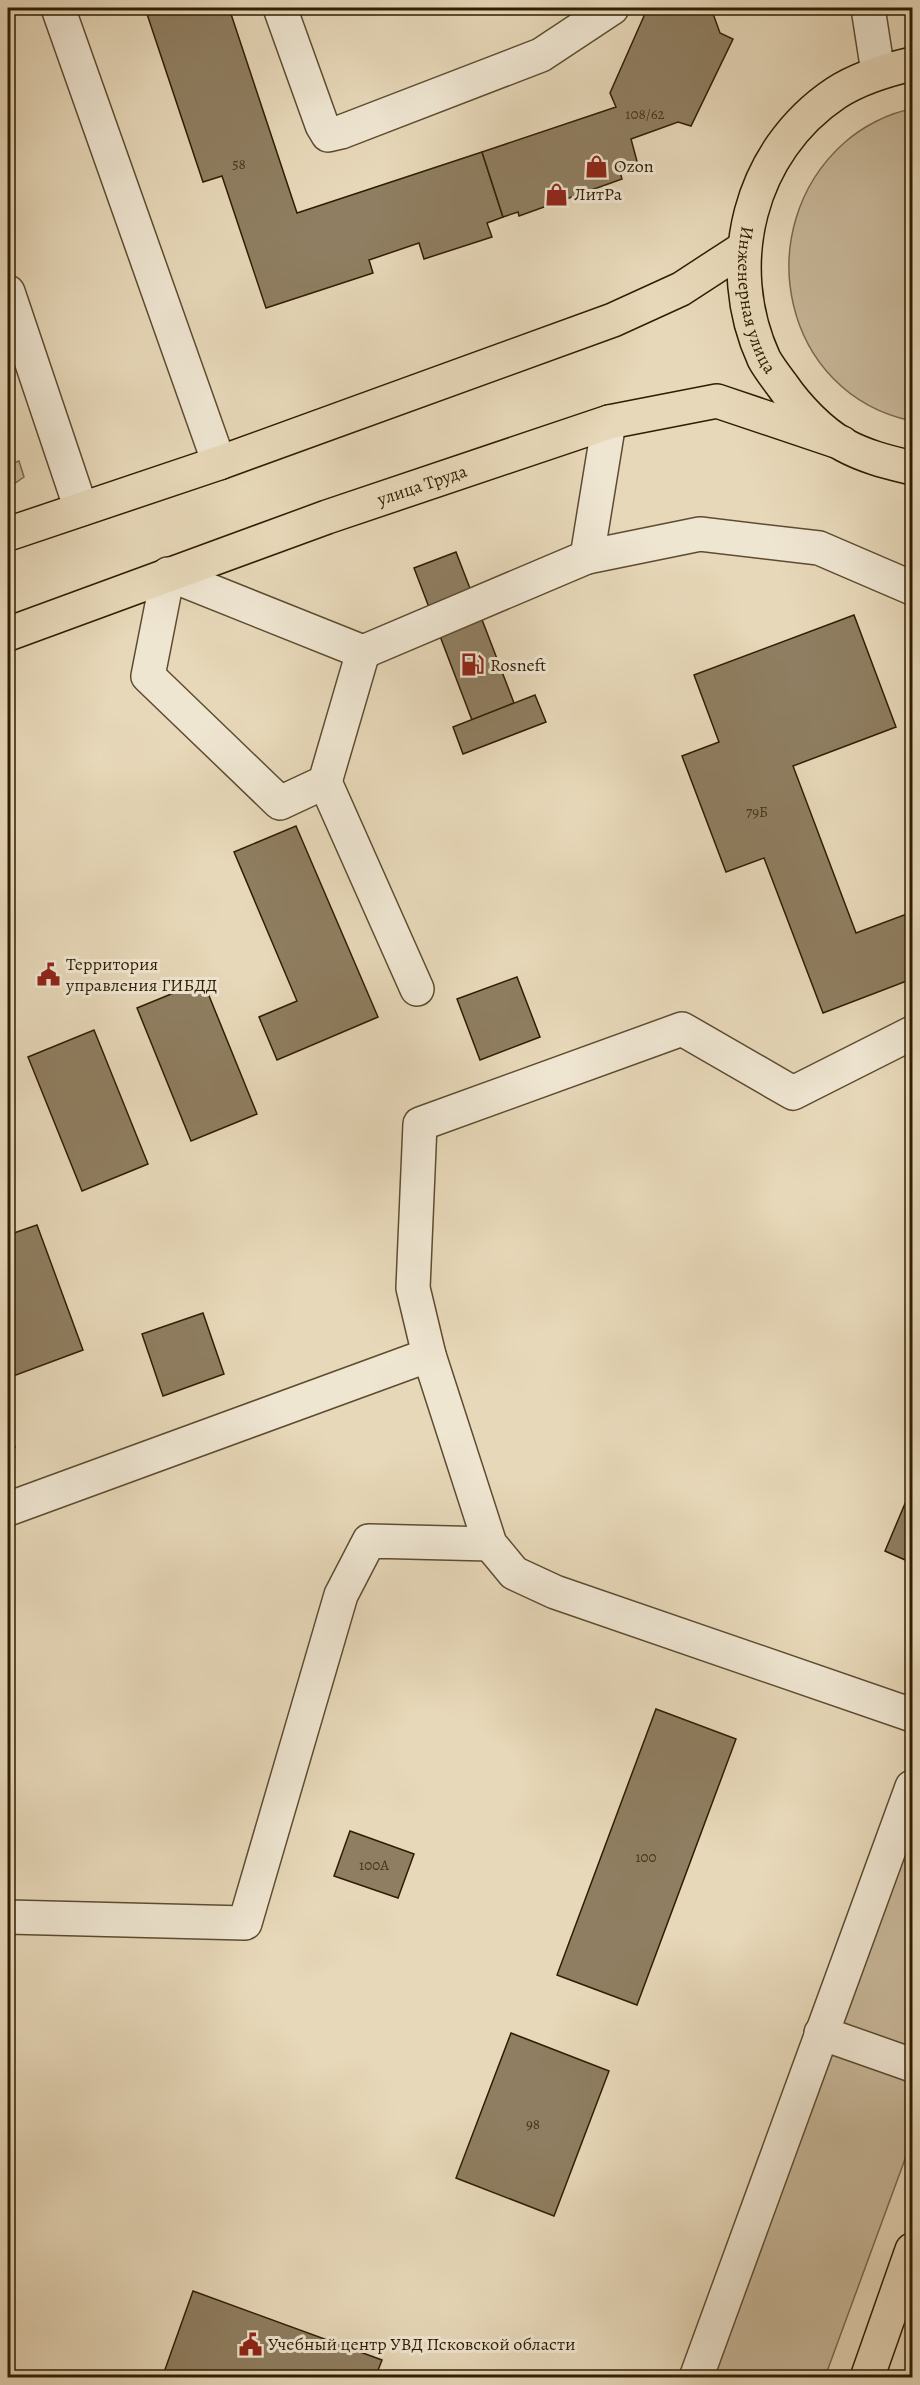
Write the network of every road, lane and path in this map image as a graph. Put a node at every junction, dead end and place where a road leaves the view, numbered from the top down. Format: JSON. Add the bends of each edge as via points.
{"nodes":[{"id":1,"x":58,"y":8,"type":"edge"},
{"id":2,"x":280,"y":8,"type":"edge"},
{"id":3,"x":612,"y":8,"type":"edge"},
{"id":4,"x":868,"y":8,"type":"edge"},
{"id":5,"x":912,"y":64,"type":"edge"},
{"id":6,"x":878,"y":72,"type":"junction"},
{"id":7,"x":744,"y":248,"type":"junction"},
{"id":8,"x":8,"y":292,"type":"edge"},
{"id":9,"x":609,"y":423,"type":"junction"},
{"id":10,"x":842,"y":443,"type":"junction"},
{"id":11,"x":877,"y":460,"type":"junction"},
{"id":12,"x":219,"y":463,"type":"junction"},
{"id":13,"x":912,"y":468,"type":"edge"},
{"id":14,"x":912,"y":481,"type":"edge"},
{"id":15,"x":81,"y":509,"type":"junction"},
{"id":16,"x":8,"y":534,"type":"edge"},
{"id":17,"x":587,"y":557,"type":"junction"},
{"id":18,"x":168,"y":574,"type":"junction"},
{"id":19,"x":912,"y":588,"type":"edge"},
{"id":20,"x":8,"y":634,"type":"edge"},
{"id":21,"x":363,"y":652,"type":"junction"},
{"id":22,"x":325,"y":782,"type":"junction"},
{"id":23,"x":417,"y":989,"type":"dead end"},
{"id":24,"x":912,"y":1034,"type":"edge"},
{"id":25,"x":429,"y":1355,"type":"junction"},
{"id":26,"x":8,"y":1509,"type":"edge"},
{"id":27,"x":490,"y":1544,"type":"junction"},
{"id":28,"x":912,"y":1715,"type":"edge"},
{"id":29,"x":912,"y":1787,"type":"edge"},
{"id":30,"x":8,"y":1917,"type":"edge"},
{"id":31,"x":821,"y":2033,"type":"junction"},
{"id":32,"x":912,"y":2065,"type":"edge"},
{"id":33,"x":912,"y":2250,"type":"edge"},
{"id":34,"x":696,"y":2378,"type":"edge"},
{"id":35,"x":867,"y":2378,"type":"edge"}],
"edges":[{"from":1,"to":12,"type":"street"},
{"from":2,"to":3,"type":"street","via":[[328,135],[541,54]]},
{"from":4,"to":6,"type":"street"},
{"from":5,"to":6,"type":"main road","name":"Инженерная улица"},
{"from":6,"to":7,"type":"main road","name":"Инженерная улица","via":[[837,93],[801,123],[772,160],[753,202]]},
{"from":7,"to":10,"type":"main road","name":"Инженерная улица","via":[[746,306],[765,360],[797,407]]},
{"from":7,"to":12,"type":"main road","via":[[681,289],[613,320]]},
{"from":8,"to":15,"type":"street"},
{"from":9,"to":10,"type":"main road","name":"улица Труда","via":[[717,401]]},
{"from":9,"to":17,"type":"street"},
{"from":9,"to":18,"type":"main road","name":"улица Труда"},
{"from":10,"to":11,"type":"main road","name":"Инженерная улица"},
{"from":11,"to":13,"type":"main road","name":"Инженерная улица"},
{"from":11,"to":14,"type":"main road","name":"Инженерная улица"},
{"from":12,"to":15,"type":"main road"},
{"from":15,"to":16,"type":"main road"},
{"from":17,"to":19,"type":"street","via":[[700,534],[819,548]]},
{"from":17,"to":21,"type":"street"},
{"from":18,"to":20,"type":"main road","name":"улица Труда"},
{"from":18,"to":21,"type":"street"},
{"from":18,"to":22,"type":"street","via":[[148,676],[280,802]]},
{"from":21,"to":22,"type":"street"},
{"from":22,"to":23,"type":"street"},
{"from":24,"to":25,"type":"street","via":[[793,1094],[682,1029],[420,1124],[413,1288]]},
{"from":25,"to":26,"type":"street"},
{"from":25,"to":27,"type":"street"},
{"from":27,"to":28,"type":"street","via":[[514,1573],[555,1592]]},
{"from":27,"to":30,"type":"street","via":[[369,1542],[341,1595],[245,1923]]},
{"from":29,"to":31,"type":"street"},
{"from":31,"to":32,"type":"street"},
{"from":31,"to":34,"type":"street"},
{"from":33,"to":35,"type":"main road"}]}
